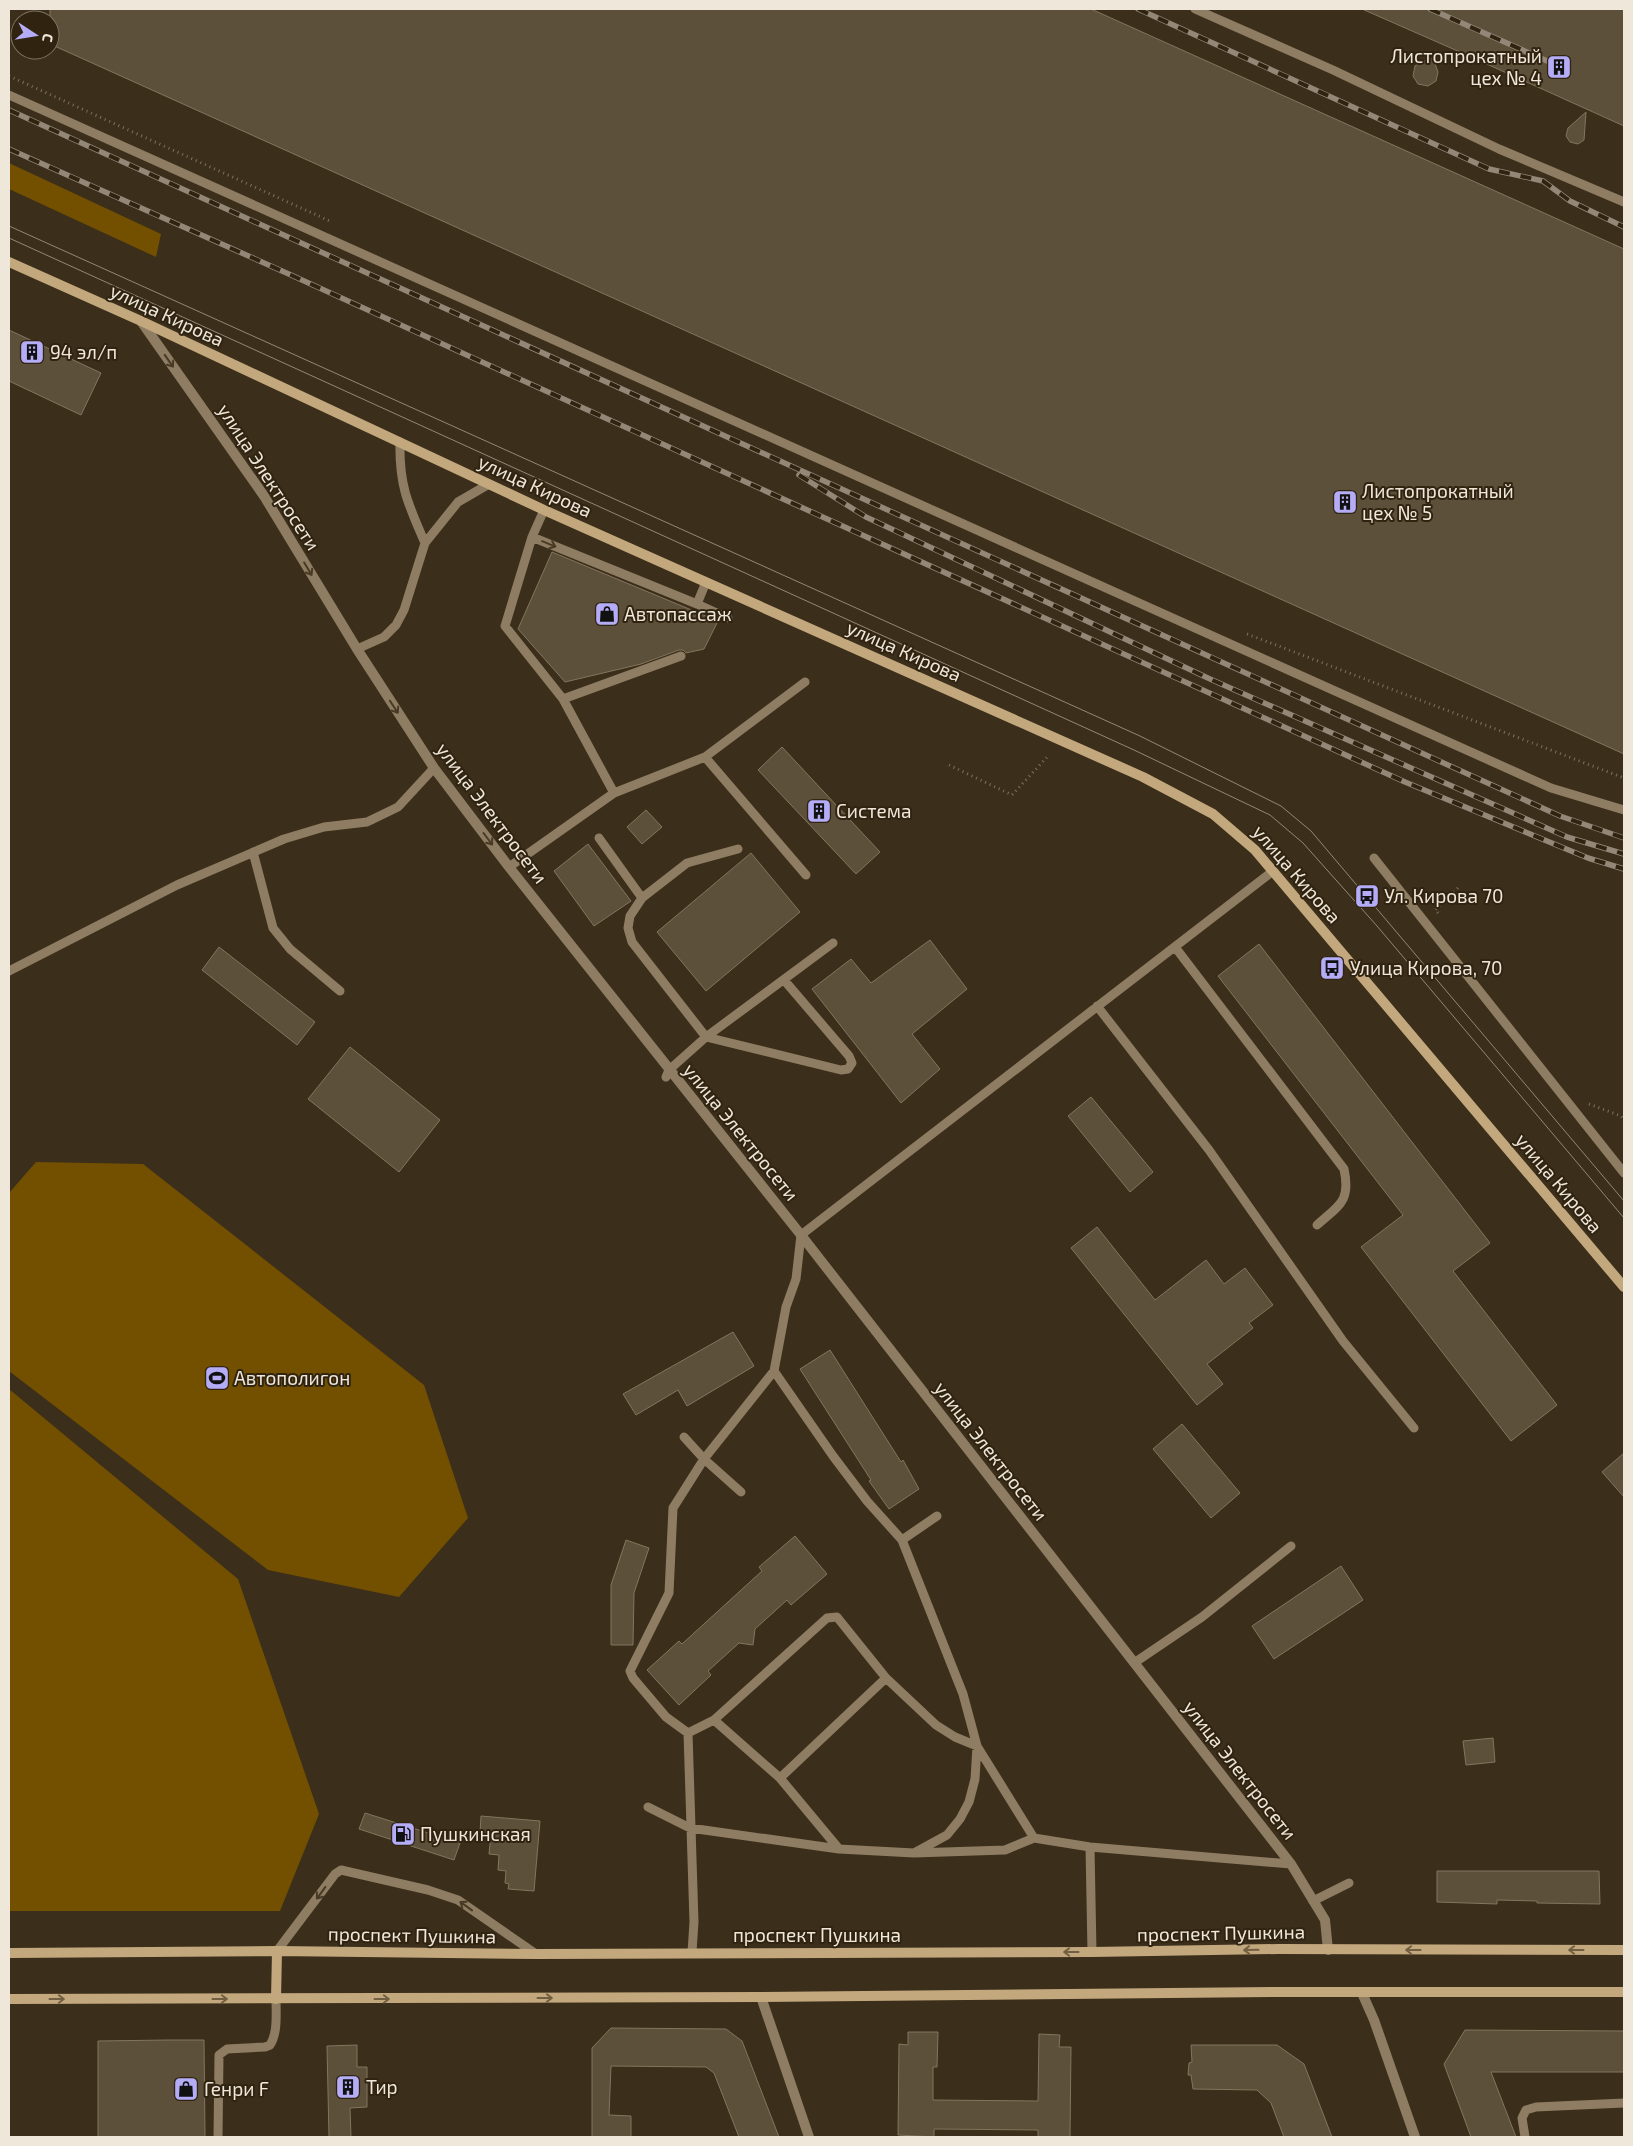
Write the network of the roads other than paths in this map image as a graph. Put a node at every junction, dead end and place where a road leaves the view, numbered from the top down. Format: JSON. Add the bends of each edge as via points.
{"nodes":[{"id":1,"x":1195,"y":9,"type":"edge"},
{"id":2,"x":9,"y":95,"type":"edge"},
{"id":3,"x":1624,"y":202,"type":"edge"},
{"id":4,"x":9,"y":262,"type":"edge"},
{"id":5,"x":141,"y":321,"type":"junction"},
{"id":6,"x":400,"y":442,"type":"junction"},
{"id":7,"x":489,"y":484,"type":"junction"},
{"id":8,"x":544,"y":510,"type":"junction"},
{"id":9,"x":532,"y":538,"type":"junction"},
{"id":10,"x":425,"y":542,"type":"junction"},
{"id":11,"x":706,"y":582,"type":"junction"},
{"id":12,"x":697,"y":604,"type":"junction"},
{"id":13,"x":728,"y":618,"type":"dead end"},
{"id":14,"x":357,"y":649,"type":"junction"},
{"id":15,"x":681,"y":656,"type":"dead end"},
{"id":16,"x":804,"y":682,"type":"dead end"},
{"id":17,"x":563,"y":699,"type":"junction"},
{"id":18,"x":705,"y":756,"type":"junction"},
{"id":19,"x":434,"y":768,"type":"junction"},
{"id":20,"x":614,"y":793,"type":"junction"},
{"id":21,"x":1624,"y":810,"type":"edge"},
{"id":22,"x":599,"y":838,"type":"dead end"},
{"id":23,"x":738,"y":849,"type":"dead end"},
{"id":24,"x":253,"y":852,"type":"junction"},
{"id":25,"x":1374,"y":858,"type":"dead end"},
{"id":26,"x":509,"y":867,"type":"junction"},
{"id":27,"x":1273,"y":871,"type":"junction"},
{"id":28,"x":806,"y":875,"type":"dead end"},
{"id":29,"x":642,"y":898,"type":"junction"},
{"id":30,"x":833,"y":943,"type":"dead end"},
{"id":31,"x":1174,"y":947,"type":"junction"},
{"id":32,"x":9,"y":970,"type":"edge"},
{"id":33,"x":784,"y":980,"type":"junction"},
{"id":34,"x":340,"y":991,"type":"dead end"},
{"id":35,"x":1097,"y":1006,"type":"junction"},
{"id":36,"x":706,"y":1037,"type":"junction"},
{"id":37,"x":667,"y":1074,"type":"junction"},
{"id":38,"x":1624,"y":1173,"type":"edge"},
{"id":39,"x":1317,"y":1225,"type":"dead end"},
{"id":40,"x":801,"y":1235,"type":"junction"},
{"id":41,"x":1624,"y":1287,"type":"edge"},
{"id":42,"x":774,"y":1370,"type":"junction"},
{"id":43,"x":1414,"y":1428,"type":"dead end"},
{"id":44,"x":684,"y":1437,"type":"dead end"},
{"id":45,"x":704,"y":1459,"type":"junction"},
{"id":46,"x":741,"y":1492,"type":"dead end"},
{"id":47,"x":937,"y":1516,"type":"dead end"},
{"id":48,"x":902,"y":1540,"type":"junction"},
{"id":49,"x":1291,"y":1546,"type":"dead end"},
{"id":50,"x":1134,"y":1663,"type":"junction"},
{"id":51,"x":886,"y":1678,"type":"junction"},
{"id":52,"x":714,"y":1720,"type":"junction"},
{"id":53,"x":688,"y":1732,"type":"junction"},
{"id":54,"x":977,"y":1746,"type":"junction"},
{"id":55,"x":780,"y":1778,"type":"junction"},
{"id":56,"x":648,"y":1807,"type":"dead end"},
{"id":57,"x":690,"y":1828,"type":"junction"},
{"id":58,"x":1034,"y":1838,"type":"junction"},
{"id":59,"x":1090,"y":1847,"type":"junction"},
{"id":60,"x":838,"y":1849,"type":"junction"},
{"id":61,"x":914,"y":1853,"type":"junction"},
{"id":62,"x":1291,"y":1864,"type":"junction"},
{"id":63,"x":1349,"y":1883,"type":"dead end"},
{"id":64,"x":1313,"y":1901,"type":"junction"},
{"id":65,"x":1328,"y":1950,"type":"junction"},
{"id":66,"x":1624,"y":1950,"type":"edge"},
{"id":67,"x":277,"y":1951,"type":"junction"},
{"id":68,"x":692,"y":1952,"type":"junction"},
{"id":69,"x":1092,"y":1952,"type":"junction"},
{"id":70,"x":9,"y":1953,"type":"edge"},
{"id":71,"x":536,"y":1954,"type":"junction"},
{"id":72,"x":1624,"y":1992,"type":"edge"},
{"id":73,"x":1362,"y":1993,"type":"junction"},
{"id":74,"x":762,"y":1997,"type":"junction"},
{"id":75,"x":9,"y":1999,"type":"edge"},
{"id":76,"x":276,"y":1999,"type":"junction"},
{"id":77,"x":1624,"y":2103,"type":"edge"},
{"id":78,"x":218,"y":2137,"type":"edge"},
{"id":79,"x":809,"y":2137,"type":"edge"},
{"id":80,"x":1415,"y":2137,"type":"edge"},
{"id":81,"x":1524,"y":2137,"type":"edge"}],
"edges":[{"from":1,"to":3,"type":"lane","via":[[1499,149]]},
{"from":2,"to":21,"type":"lane","via":[[1551,788]]},
{"from":4,"to":5,"type":"main road","name":"улица Кирова"},
{"from":5,"to":6,"type":"main road","name":"улица Кирова"},
{"from":5,"to":14,"type":"street","name":"улица Электросети","one_way":true,"via":[[264,496]]},
{"from":6,"to":7,"type":"main road","name":"улица Кирова"},
{"from":6,"to":10,"type":"lane","via":[[405,498]]},
{"from":7,"to":8,"type":"main road","name":"улица Кирова"},
{"from":7,"to":10,"type":"lane","via":[[458,502]]},
{"from":8,"to":9,"type":"lane"},
{"from":8,"to":11,"type":"main road","name":"улица Кирова"},
{"from":9,"to":12,"type":"lane","one_way":true},
{"from":9,"to":17,"type":"lane","via":[[505,626]]},
{"from":10,"to":14,"type":"lane","via":[[404,610],[396,625],[384,637]]},
{"from":11,"to":12,"type":"lane"},
{"from":11,"to":27,"type":"main road","name":"улица Кирова","via":[[1176,793],[1238,833]]},
{"from":12,"to":13,"type":"lane"},
{"from":14,"to":19,"type":"street","name":"улица Электросети","one_way":true},
{"from":15,"to":17,"type":"lane"},
{"from":16,"to":18,"type":"lane"},
{"from":17,"to":20,"type":"lane"},
{"from":18,"to":20,"type":"lane"},
{"from":18,"to":28,"type":"lane"},
{"from":19,"to":24,"type":"lane","via":[[398,807],[367,822],[324,827]]},
{"from":19,"to":26,"type":"street","name":"улица Электросети","one_way":true},
{"from":20,"to":26,"type":"lane"},
{"from":22,"to":29,"type":"lane"},
{"from":23,"to":29,"type":"lane","via":[[687,863]]},
{"from":24,"to":32,"type":"lane","via":[[177,885]]},
{"from":24,"to":34,"type":"lane","via":[[273,928],[290,949]]},
{"from":25,"to":38,"type":"lane"},
{"from":26,"to":37,"type":"street","name":"улица Электросети"},
{"from":27,"to":31,"type":"lane"},
{"from":27,"to":41,"type":"main road","name":"улица Кирова"},
{"from":29,"to":36,"type":"lane","via":[[630,916],[628,928],[632,942]]},
{"from":30,"to":33,"type":"lane"},
{"from":31,"to":35,"type":"lane"},
{"from":31,"to":39,"type":"lane","via":[[1344,1169],[1347,1185],[1343,1202]]},
{"from":33,"to":36,"type":"lane"},
{"from":33,"to":36,"type":"lane","via":[[849,1056],[852,1063],[848,1069],[841,1070]]},
{"from":35,"to":40,"type":"lane"},
{"from":35,"to":43,"type":"lane","via":[[1210,1150],[1343,1341]]},
{"from":36,"to":37,"type":"lane"},
{"from":37,"to":40,"type":"street","name":"улица Электросети"},
{"from":40,"to":42,"type":"lane","via":[[796,1279],[786,1307]]},
{"from":40,"to":50,"type":"street","name":"улица Электросети"},
{"from":42,"to":45,"type":"lane"},
{"from":42,"to":48,"type":"lane","via":[[833,1456]]},
{"from":44,"to":45,"type":"lane"},
{"from":45,"to":46,"type":"lane"},
{"from":45,"to":53,"type":"lane","via":[[673,1508],[669,1593],[630,1671],[666,1717]]},
{"from":47,"to":48,"type":"lane"},
{"from":48,"to":54,"type":"lane","via":[[963,1694]]},
{"from":49,"to":50,"type":"lane","via":[[1202,1617]]},
{"from":50,"to":62,"type":"street","name":"улица Электросети"},
{"from":51,"to":52,"type":"lane","via":[[840,1620],[830,1617]]},
{"from":51,"to":54,"type":"lane","via":[[936,1725]]},
{"from":51,"to":55,"type":"lane"},
{"from":52,"to":53,"type":"lane"},
{"from":52,"to":55,"type":"lane"},
{"from":53,"to":57,"type":"lane"},
{"from":54,"to":58,"type":"lane"},
{"from":54,"to":61,"type":"lane","via":[[973,1786],[960,1819],[947,1835]]},
{"from":55,"to":60,"type":"lane"},
{"from":56,"to":57,"type":"lane"},
{"from":57,"to":60,"type":"lane"},
{"from":57,"to":68,"type":"lane"},
{"from":58,"to":59,"type":"lane"},
{"from":58,"to":61,"type":"lane","via":[[1005,1850]]},
{"from":59,"to":62,"type":"lane"},
{"from":59,"to":69,"type":"lane"},
{"from":60,"to":61,"type":"lane"},
{"from":62,"to":64,"type":"street","name":"улица Электросети"},
{"from":63,"to":64,"type":"lane"},
{"from":64,"to":65,"type":"street","name":"улица Электросети","via":[[1325,1920]]},
{"from":66,"to":65,"type":"main road","name":"проспект Пушкина","one_way":true},
{"from":65,"to":69,"type":"main road","name":"проспект Пушкина","one_way":true},
{"from":67,"to":70,"type":"main road","name":"проспект Пушкина"},
{"from":67,"to":71,"type":"main road","name":"проспект Пушкина"},
{"from":71,"to":67,"type":"lane","one_way":true,"via":[[458,1900],[341,1870]]},
{"from":67,"to":76,"type":"main road"},
{"from":69,"to":68,"type":"main road","name":"проспект Пушкина","one_way":true},
{"from":68,"to":71,"type":"main road","name":"проспект Пушкина"},
{"from":72,"to":73,"type":"main road"},
{"from":73,"to":74,"type":"main road"},
{"from":73,"to":80,"type":"street"},
{"from":76,"to":74,"type":"main road","one_way":true},
{"from":74,"to":79,"type":"street"},
{"from":75,"to":76,"type":"main road","one_way":true},
{"from":76,"to":78,"type":"lane","via":[[270,2045],[227,2049],[219,2054]]},
{"from":77,"to":81,"type":"lane","via":[[1526,2110],[1522,2118]]}]}
